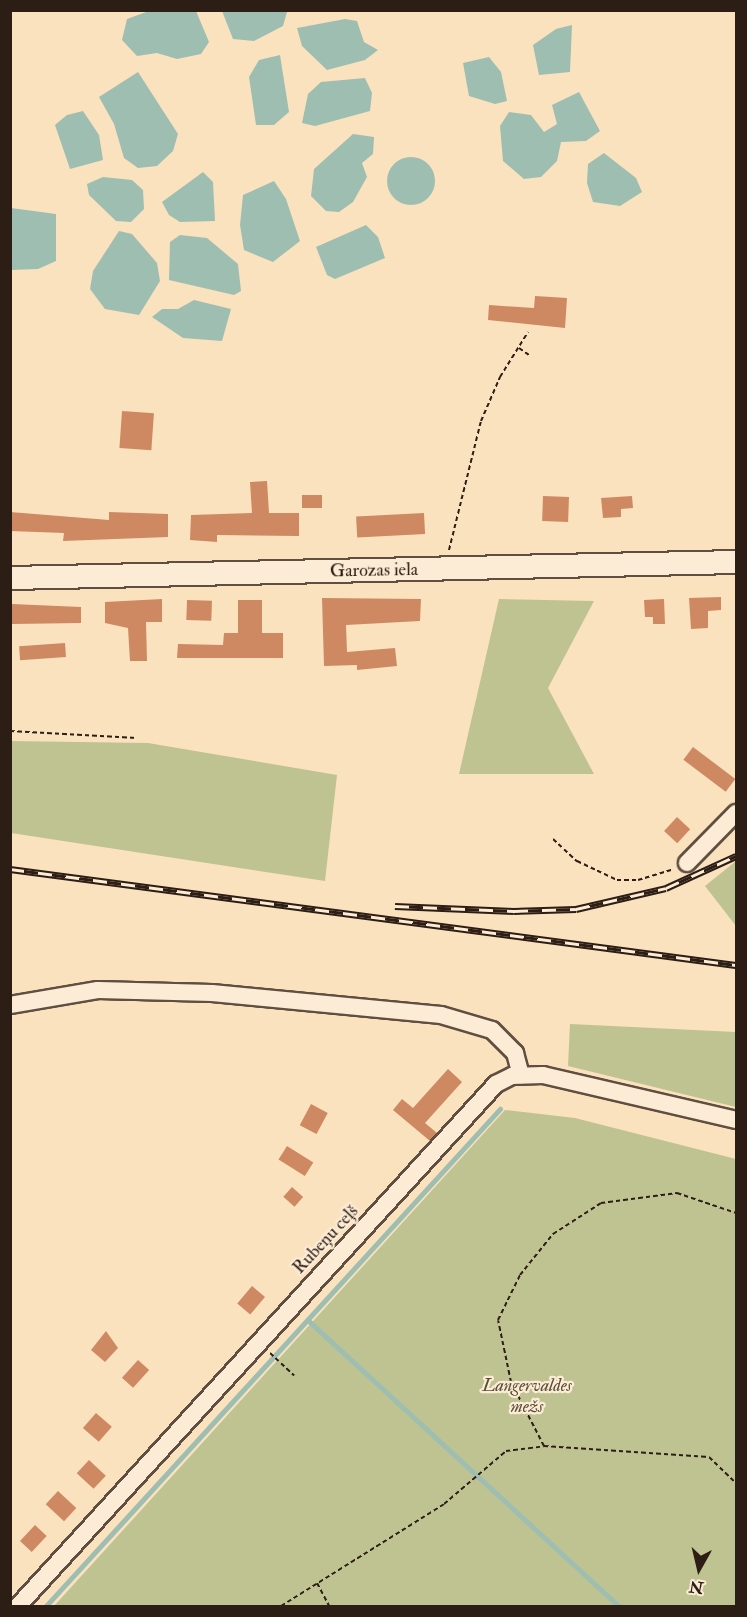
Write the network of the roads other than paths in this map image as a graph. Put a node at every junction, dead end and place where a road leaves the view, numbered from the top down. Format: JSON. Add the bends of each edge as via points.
{"nodes":[{"id":1,"x":736,"y":562,"type":"edge"},
{"id":2,"x":10,"y":578,"type":"edge"},
{"id":3,"x":736,"y":813,"type":"edge"},
{"id":4,"x":687,"y":863,"type":"road end"},
{"id":5,"x":10,"y":1005,"type":"edge"},
{"id":6,"x":521,"y":1075,"type":"junction"},
{"id":7,"x":736,"y":1120,"type":"edge"},
{"id":8,"x":18,"y":1606,"type":"edge"}],
"edges":[{"from":1,"to":2,"type":"main road","name":"Garozas iela"},
{"from":3,"to":4,"type":"street"},
{"from":5,"to":6,"type":"street","via":[[98,990],[212,993],[441,1015],[492,1030],[515,1053]]},
{"from":6,"to":7,"type":"street","name":"Rubeņu ceļš","via":[[587,1083]]},
{"from":6,"to":8,"type":"street","name":"Rubeņu ceļš","via":[[496,1084],[477,1102]]}]}
